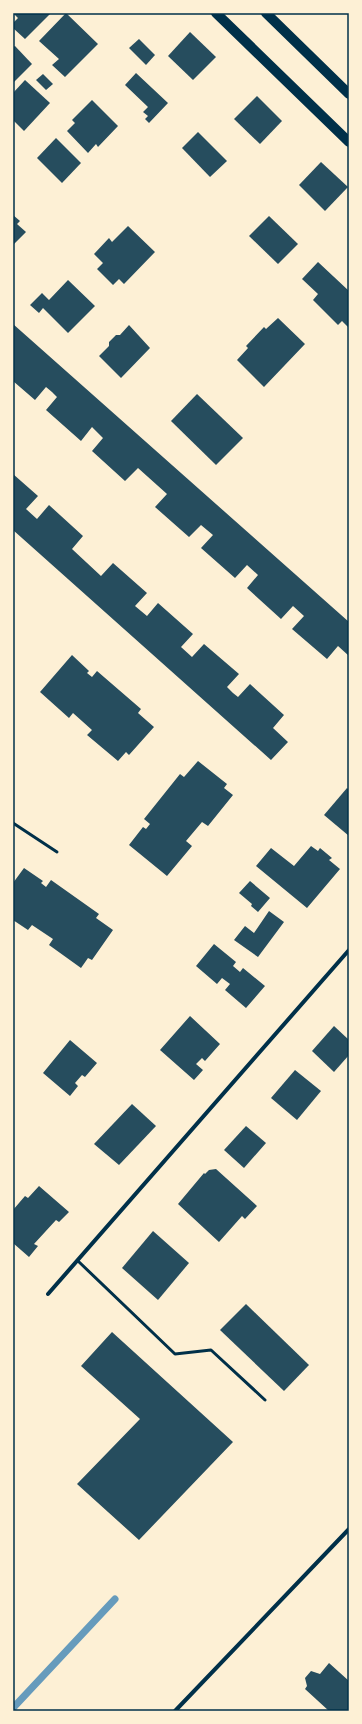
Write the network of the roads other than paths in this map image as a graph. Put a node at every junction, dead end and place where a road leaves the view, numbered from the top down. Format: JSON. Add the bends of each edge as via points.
{"nodes":[{"id":1,"x":216,"y":13,"type":"edge"},
{"id":2,"x":266,"y":13,"type":"edge"},
{"id":3,"x":349,"y":94,"type":"edge"},
{"id":4,"x":349,"y":142,"type":"edge"},
{"id":5,"x":13,"y":823,"type":"edge"},
{"id":6,"x":57,"y":852,"type":"dead end"},
{"id":7,"x":349,"y":950,"type":"edge"},
{"id":8,"x":78,"y":1261,"type":"junction"},
{"id":9,"x":48,"y":1294,"type":"dead end"},
{"id":10,"x":265,"y":1400,"type":"dead end"},
{"id":11,"x":349,"y":1529,"type":"edge"},
{"id":12,"x":175,"y":1711,"type":"edge"}],
"edges":[{"from":1,"to":4,"type":"main road"},
{"from":2,"to":3,"type":"main road"},
{"from":5,"to":6,"type":"lane"},
{"from":7,"to":8,"type":"street"},
{"from":8,"to":9,"type":"street"},
{"from":8,"to":10,"type":"lane","via":[[175,1354],[211,1350]]},
{"from":11,"to":12,"type":"street"}]}
